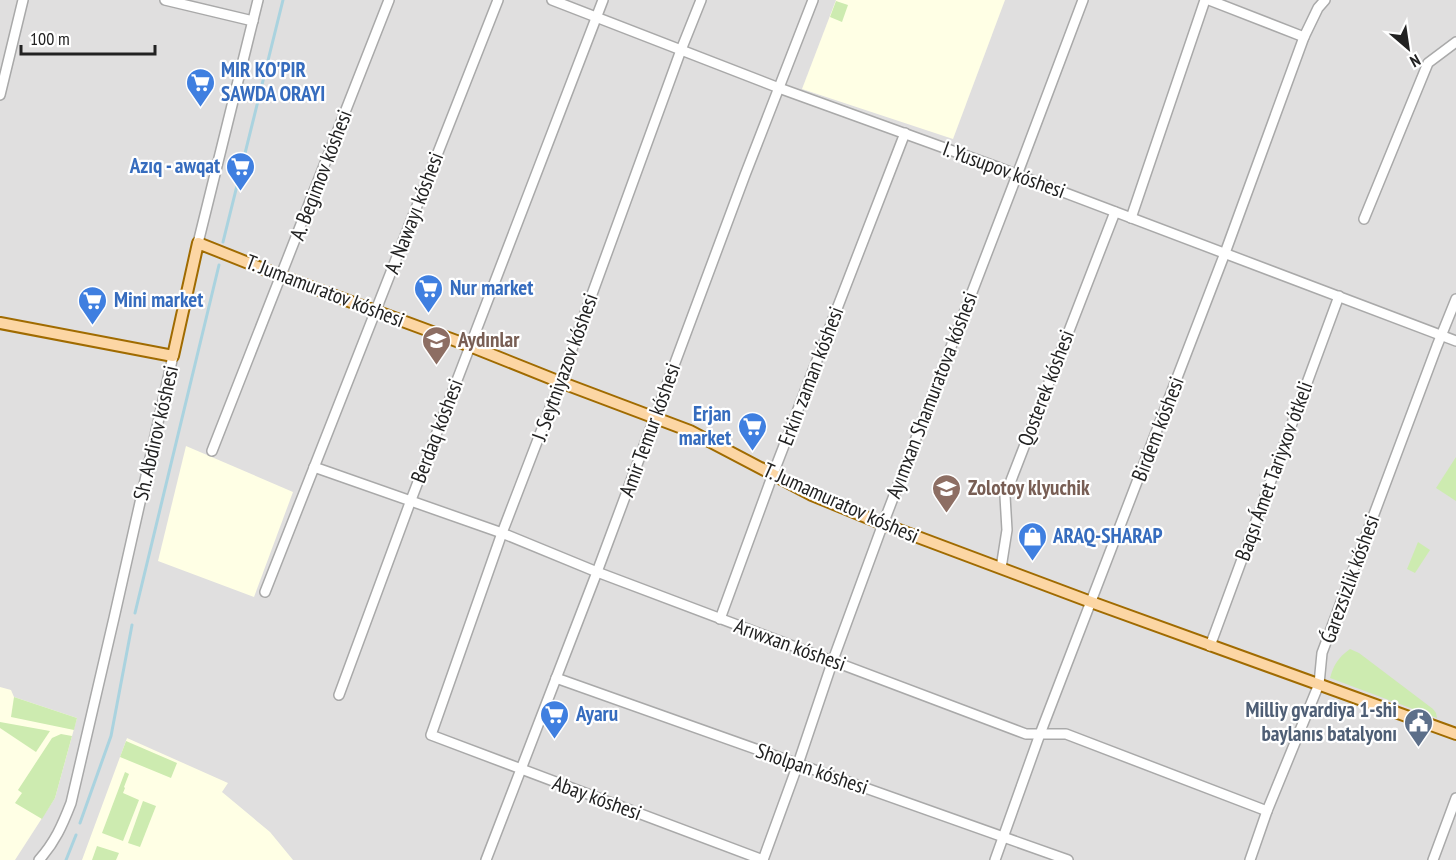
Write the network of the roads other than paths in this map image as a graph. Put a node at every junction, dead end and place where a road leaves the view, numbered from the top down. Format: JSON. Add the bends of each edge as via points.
{"nodes":[{"id":1,"x":22,"y":0,"type":"edge"},
{"id":2,"x":165,"y":0,"type":"edge"},
{"id":3,"x":258,"y":0,"type":"edge"},
{"id":4,"x":389,"y":0,"type":"edge"},
{"id":5,"x":498,"y":0,"type":"edge"},
{"id":6,"x":552,"y":0,"type":"edge"},
{"id":7,"x":603,"y":0,"type":"edge"},
{"id":8,"x":701,"y":0,"type":"edge"},
{"id":9,"x":813,"y":0,"type":"edge"},
{"id":10,"x":1083,"y":0,"type":"edge"},
{"id":11,"x":1207,"y":0,"type":"edge"},
{"id":12,"x":1325,"y":0,"type":"edge"},
{"id":13,"x":596,"y":18,"type":"junction"},
{"id":14,"x":253,"y":21,"type":"junction"},
{"id":15,"x":1304,"y":37,"type":"junction"},
{"id":16,"x":1456,"y":42,"type":"edge"},
{"id":17,"x":681,"y":50,"type":"junction"},
{"id":18,"x":779,"y":88,"type":"junction"},
{"id":19,"x":0,"y":95,"type":"edge"},
{"id":20,"x":905,"y":133,"type":"junction"},
{"id":21,"x":1017,"y":175,"type":"junction"},
{"id":22,"x":1115,"y":212,"type":"junction"},
{"id":23,"x":1131,"y":218,"type":"junction"},
{"id":24,"x":1364,"y":219,"type":"dead end"},
{"id":25,"x":198,"y":243,"type":"junction"},
{"id":26,"x":1225,"y":253,"type":"junction"},
{"id":27,"x":281,"y":276,"type":"junction"},
{"id":28,"x":1339,"y":296,"type":"junction"},
{"id":29,"x":1456,"y":298,"type":"edge"},
{"id":30,"x":375,"y":311,"type":"junction"},
{"id":31,"x":0,"y":323,"type":"edge"},
{"id":32,"x":1442,"y":335,"type":"junction"},
{"id":33,"x":1456,"y":340,"type":"edge"},
{"id":34,"x":470,"y":346,"type":"junction"},
{"id":35,"x":173,"y":356,"type":"junction"},
{"id":36,"x":560,"y":382,"type":"junction"},
{"id":37,"x":654,"y":418,"type":"junction"},
{"id":38,"x":212,"y":451,"type":"dead end"},
{"id":39,"x":314,"y":467,"type":"junction"},
{"id":40,"x":773,"y":474,"type":"junction"},
{"id":41,"x":411,"y":500,"type":"junction"},
{"id":42,"x":883,"y":524,"type":"junction"},
{"id":43,"x":502,"y":533,"type":"junction"},
{"id":44,"x":1001,"y":568,"type":"junction"},
{"id":45,"x":597,"y":573,"type":"junction"},
{"id":46,"x":265,"y":592,"type":"dead end"},
{"id":47,"x":1091,"y":602,"type":"junction"},
{"id":48,"x":720,"y":619,"type":"junction"},
{"id":49,"x":1210,"y":646,"type":"junction"},
{"id":50,"x":832,"y":660,"type":"junction"},
{"id":51,"x":556,"y":678,"type":"junction"},
{"id":52,"x":1319,"y":684,"type":"junction"},
{"id":53,"x":339,"y":695,"type":"dead end"},
{"id":54,"x":1040,"y":734,"type":"junction"},
{"id":55,"x":1456,"y":734,"type":"edge"},
{"id":56,"x":431,"y":735,"type":"joint"},
{"id":57,"x":798,"y":764,"type":"junction"},
{"id":58,"x":521,"y":770,"type":"junction"},
{"id":59,"x":1456,"y":798,"type":"edge"},
{"id":60,"x":1267,"y":811,"type":"junction"},
{"id":61,"x":1004,"y":837,"type":"junction"},
{"id":62,"x":39,"y":860,"type":"edge"},
{"id":63,"x":486,"y":860,"type":"edge"},
{"id":64,"x":763,"y":860,"type":"edge"},
{"id":65,"x":995,"y":860,"type":"edge"},
{"id":66,"x":1068,"y":860,"type":"edge"},
{"id":67,"x":1250,"y":860,"type":"edge"},
{"id":68,"x":1433,"y":860,"type":"edge"}],
"edges":[{"from":1,"to":19,"type":"street"},
{"from":2,"to":14,"type":"street"},
{"from":3,"to":14,"type":"street","name":"Sh. Abdirov kóshesi"},
{"from":4,"to":27,"type":"street","name":"A. Begimov kóshesi"},
{"from":5,"to":30,"type":"street","name":"A. Nawayı kóshesi"},
{"from":6,"to":13,"type":"street","name":"I. Yusupov kóshesi"},
{"from":7,"to":13,"type":"street","name":"Berdaq kóshesi"},
{"from":8,"to":17,"type":"street","name":"J. Seytniyazov kóshesi"},
{"from":9,"to":18,"type":"street","name":"Amir Temur kóshesi"},
{"from":10,"to":21,"type":"street","name":"Ayımxan Shamuratova kóshesi"},
{"from":11,"to":15,"type":"street"},
{"from":11,"to":23,"type":"street"},
{"from":12,"to":15,"type":"street","name":"Birdem kóshesi"},
{"from":13,"to":17,"type":"street","name":"I. Yusupov kóshesi"},
{"from":13,"to":34,"type":"street","name":"Berdaq kóshesi"},
{"from":14,"to":25,"type":"street","name":"Sh. Abdirov kóshesi"},
{"from":15,"to":26,"type":"street","name":"Birdem kóshesi"},
{"from":16,"to":24,"type":"street","via":[[1428,63]]},
{"from":17,"to":18,"type":"street","name":"I. Yusupov kóshesi"},
{"from":17,"to":36,"type":"street","name":"J. Seytniyazov kóshesi"},
{"from":18,"to":20,"type":"street","name":"I. Yusupov kóshesi"},
{"from":18,"to":37,"type":"street","name":"Amir Temur kóshesi"},
{"from":20,"to":21,"type":"street","name":"I. Yusupov kóshesi"},
{"from":20,"to":40,"type":"street","name":"Erkin zaman kóshesi"},
{"from":21,"to":22,"type":"street","name":"I. Yusupov kóshesi"},
{"from":21,"to":42,"type":"street","name":"Ayımxan Shamuratova kóshesi"},
{"from":22,"to":23,"type":"street","name":"I. Yusupov kóshesi"},
{"from":22,"to":44,"type":"street","name":"Qosterek kóshesi","via":[[1005,496],[1007,531]]},
{"from":23,"to":26,"type":"street","name":"I. Yusupov kóshesi"},
{"from":25,"to":27,"type":"main road","name":"T. Jumamuratov kóshesi"},
{"from":25,"to":35,"type":"main road","name":"Sh. Abdirov kóshesi"},
{"from":26,"to":28,"type":"street","name":"I. Yusupov kóshesi"},
{"from":26,"to":47,"type":"street","name":"Birdem kóshesi"},
{"from":27,"to":30,"type":"main road","name":"T. Jumamuratov kóshesi"},
{"from":27,"to":38,"type":"street","name":"A. Begimov kóshesi"},
{"from":28,"to":32,"type":"street","name":"I. Yusupov kóshesi"},
{"from":28,"to":49,"type":"street","name":"Baqsı Ámet Tariyxov ótkeli"},
{"from":29,"to":32,"type":"street","name":"Ǵarezsizlik kóshesi"},
{"from":30,"to":34,"type":"main road","name":"T. Jumamuratov kóshesi"},
{"from":30,"to":39,"type":"street","name":"A. Nawayı kóshesi"},
{"from":31,"to":35,"type":"main road"},
{"from":32,"to":33,"type":"street","name":"I. Yusupov kóshesi"},
{"from":32,"to":52,"type":"street","name":"Ǵarezsizlik kóshesi","via":[[1322,653]]},
{"from":34,"to":36,"type":"main road","name":"T. Jumamuratov kóshesi"},
{"from":34,"to":41,"type":"street","name":"Berdaq kóshesi"},
{"from":35,"to":62,"type":"street","name":"Sh. Abdirov kóshesi","via":[[71,803],[60,831]]},
{"from":36,"to":37,"type":"main road","name":"T. Jumamuratov kóshesi"},
{"from":36,"to":43,"type":"street","name":"J. Seytniyazov kóshesi"},
{"from":37,"to":40,"type":"main road","name":"T. Jumamuratov kóshesi","via":[[690,431]]},
{"from":37,"to":45,"type":"street","name":"Amir Temur kóshesi"},
{"from":39,"to":41,"type":"street","name":"Arıwxan kóshesi"},
{"from":39,"to":46,"type":"street","name":"A. Nawayı kóshesi"},
{"from":40,"to":42,"type":"main road","name":"T. Jumamuratov kóshesi"},
{"from":40,"to":48,"type":"street","name":"Erkin zaman kóshesi"},
{"from":41,"to":43,"type":"street","name":"Arıwxan kóshesi"},
{"from":41,"to":53,"type":"street","name":"Berdaq kóshesi"},
{"from":42,"to":44,"type":"main road","name":"T. Jumamuratov kóshesi"},
{"from":42,"to":50,"type":"street","name":"Ayımxan Shamuratova kóshesi"},
{"from":43,"to":45,"type":"street","name":"Arıwxan kóshesi"},
{"from":43,"to":56,"type":"street","name":"J. Seytniyazov kóshesi"},
{"from":44,"to":47,"type":"main road","name":"T. Jumamuratov kóshesi"},
{"from":45,"to":48,"type":"street","name":"Arıwxan kóshesi"},
{"from":45,"to":51,"type":"street","name":"Amir Temur kóshesi"},
{"from":47,"to":49,"type":"main road","name":"T. Jumamuratov kóshesi"},
{"from":47,"to":54,"type":"street","name":"Birdem kóshesi"},
{"from":48,"to":50,"type":"street","name":"Arıwxan kóshesi"},
{"from":49,"to":52,"type":"main road","name":"T. Jumamuratov kóshesi"},
{"from":50,"to":54,"type":"street","name":"Arıwxan kóshesi","via":[[1026,734]]},
{"from":50,"to":57,"type":"street","name":"Ayımxan Shamuratova kóshesi"},
{"from":51,"to":57,"type":"street","name":"Sholpan kóshesi"},
{"from":51,"to":58,"type":"street","name":"Amir Temur kóshesi"},
{"from":52,"to":55,"type":"main road","name":"T. Jumamuratov kóshesi"},
{"from":52,"to":60,"type":"street","name":"Ǵarezsizlik kóshesi"},
{"from":54,"to":60,"type":"street","name":"Arıwxan kóshesi","via":[[1066,734]]},
{"from":54,"to":61,"type":"street","name":"Birdem kóshesi"},
{"from":56,"to":58,"type":"street","name":"Abay kóshesi"},
{"from":57,"to":61,"type":"street","name":"Sholpan kóshesi"},
{"from":57,"to":64,"type":"street","name":"Ayımxan Shamuratova kóshesi"},
{"from":58,"to":63,"type":"street","name":"Amir Temur kóshesi"},
{"from":58,"to":64,"type":"street","name":"Abay kóshesi"},
{"from":59,"to":68,"type":"street"},
{"from":60,"to":67,"type":"street","name":"Ǵarezsizlik kóshesi"},
{"from":61,"to":65,"type":"street","name":"Birdem kóshesi"},
{"from":61,"to":66,"type":"street","name":"Sholpan kóshesi"}]}
